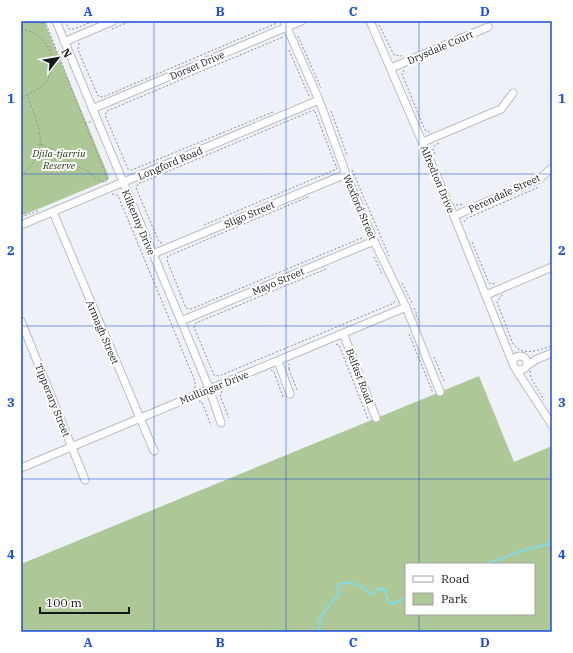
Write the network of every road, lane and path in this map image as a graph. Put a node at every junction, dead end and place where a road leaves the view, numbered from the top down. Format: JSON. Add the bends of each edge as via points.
{"nodes":[{"id":1,"x":29,"y":21,"type":"edge"},
{"id":2,"x":33,"y":21,"type":"edge"},
{"id":3,"x":45,"y":21,"type":"edge"},
{"id":4,"x":56,"y":21,"type":"edge"},
{"id":5,"x":65,"y":21,"type":"edge"},
{"id":6,"x":94,"y":21,"type":"edge"},
{"id":7,"x":113,"y":21,"type":"edge"},
{"id":8,"x":131,"y":21,"type":"edge"},
{"id":9,"x":276,"y":21,"type":"edge"},
{"id":10,"x":301,"y":21,"type":"edge"},
{"id":11,"x":370,"y":21,"type":"edge"},
{"id":12,"x":377,"y":21,"type":"edge"},
{"id":13,"x":46,"y":24,"type":"junction"},
{"id":14,"x":285,"y":24,"type":"edge"},
{"id":15,"x":21,"y":25,"type":"edge"},
{"id":16,"x":488,"y":27,"type":"dead end"},
{"id":17,"x":21,"y":29,"type":"edge"},
{"id":18,"x":110,"y":30,"type":"dead end"},
{"id":19,"x":292,"y":39,"type":"junction"},
{"id":20,"x":64,"y":42,"type":"junction"},
{"id":21,"x":80,"y":42,"type":"dead end"},
{"id":22,"x":289,"y":49,"type":"dead end"},
{"id":23,"x":60,"y":58,"type":"junction"},
{"id":24,"x":52,"y":60,"type":"junction"},
{"id":25,"x":405,"y":62,"type":"junction"},
{"id":26,"x":391,"y":68,"type":"junction"},
{"id":27,"x":323,"y":92,"type":"dead end"},
{"id":28,"x":513,"y":93,"type":"dead end"},
{"id":29,"x":27,"y":95,"type":"junction"},
{"id":30,"x":21,"y":97,"type":"edge"},
{"id":31,"x":309,"y":97,"type":"dead end"},
{"id":32,"x":319,"y":100,"type":"junction"},
{"id":33,"x":92,"y":109,"type":"junction"},
{"id":34,"x":330,"y":109,"type":"dead end"},
{"id":35,"x":272,"y":112,"type":"dead end"},
{"id":36,"x":436,"y":137,"type":"junction"},
{"id":37,"x":422,"y":142,"type":"junction"},
{"id":38,"x":41,"y":144,"type":"junction"},
{"id":39,"x":436,"y":156,"type":"dead end"},
{"id":40,"x":348,"y":160,"type":"dead end"},
{"id":41,"x":351,"y":168,"type":"dead end"},
{"id":42,"x":552,"y":168,"type":"edge"},
{"id":43,"x":346,"y":174,"type":"junction"},
{"id":44,"x":21,"y":176,"type":"edge"},
{"id":45,"x":123,"y":182,"type":"junction"},
{"id":46,"x":107,"y":186,"type":"junction"},
{"id":47,"x":313,"y":195,"type":"dead end"},
{"id":48,"x":454,"y":204,"type":"dead end"},
{"id":49,"x":467,"y":210,"type":"junction"},
{"id":50,"x":53,"y":212,"type":"junction"},
{"id":51,"x":454,"y":216,"type":"junction"},
{"id":52,"x":464,"y":223,"type":"dead end"},
{"id":53,"x":21,"y":225,"type":"edge"},
{"id":54,"x":199,"y":227,"type":"dead end"},
{"id":55,"x":365,"y":236,"type":"dead end"},
{"id":56,"x":470,"y":236,"type":"dead end"},
{"id":57,"x":374,"y":241,"type":"junction"},
{"id":58,"x":163,"y":242,"type":"dead end"},
{"id":59,"x":153,"y":254,"type":"junction"},
{"id":60,"x":373,"y":255,"type":"dead end"},
{"id":61,"x":392,"y":261,"type":"dead end"},
{"id":62,"x":552,"y":267,"type":"edge"},
{"id":63,"x":327,"y":268,"type":"dead end"},
{"id":64,"x":383,"y":275,"type":"dead end"},
{"id":65,"x":401,"y":280,"type":"dead end"},
{"id":66,"x":500,"y":289,"type":"junction"},
{"id":67,"x":486,"y":295,"type":"junction"},
{"id":68,"x":395,"y":299,"type":"dead end"},
{"id":69,"x":406,"y":306,"type":"junction"},
{"id":70,"x":417,"y":315,"type":"dead end"},
{"id":71,"x":21,"y":320,"type":"edge"},
{"id":72,"x":181,"y":321,"type":"junction"},
{"id":73,"x":407,"y":328,"type":"dead end"},
{"id":74,"x":343,"y":334,"type":"junction"},
{"id":75,"x":504,"y":338,"type":"junction"},
{"id":76,"x":335,"y":343,"type":"dead end"},
{"id":77,"x":552,"y":346,"type":"edge"},
{"id":78,"x":552,"y":353,"type":"edge"},
{"id":79,"x":522,"y":356,"type":"junction"},
{"id":80,"x":532,"y":356,"type":"junction"},
{"id":81,"x":278,"y":360,"type":"junction"},
{"id":82,"x":290,"y":362,"type":"dead end"},
{"id":83,"x":514,"y":366,"type":"junction"},
{"id":84,"x":526,"y":367,"type":"junction"},
{"id":85,"x":289,"y":369,"type":"dead end"},
{"id":86,"x":267,"y":372,"type":"dead end"},
{"id":87,"x":209,"y":388,"type":"junction"},
{"id":88,"x":223,"y":390,"type":"dead end"},
{"id":89,"x":530,"y":391,"type":"junction"},
{"id":90,"x":440,"y":392,"type":"dead end"},
{"id":91,"x":432,"y":393,"type":"dead end"},
{"id":92,"x":196,"y":394,"type":"junction"},
{"id":93,"x":290,"y":394,"type":"dead end"},
{"id":94,"x":283,"y":397,"type":"dead end"},
{"id":95,"x":544,"y":400,"type":"dead end"},
{"id":96,"x":139,"y":418,"type":"junction"},
{"id":97,"x":229,"y":418,"type":"dead end"},
{"id":98,"x":376,"y":418,"type":"dead end"},
{"id":99,"x":368,"y":419,"type":"dead end"},
{"id":100,"x":221,"y":423,"type":"dead end"},
{"id":101,"x":211,"y":426,"type":"dead end"},
{"id":102,"x":552,"y":426,"type":"edge"},
{"id":103,"x":72,"y":446,"type":"junction"},
{"id":104,"x":154,"y":451,"type":"dead end"},
{"id":105,"x":21,"y":468,"type":"edge"},
{"id":106,"x":85,"y":480,"type":"dead end"}],
"edges":[{"from":1,"to":15,"type":"path"},
{"from":2,"to":13,"type":"path"},
{"from":3,"to":13,"type":"path"},
{"from":4,"to":20,"type":"street","name":"Kilkenny Drive"},
{"from":5,"to":6,"type":"path","via":[[69,29],[74,29]]},
{"from":7,"to":20,"type":"street"},
{"from":8,"to":18,"type":"path"},
{"from":9,"to":21,"type":"path","via":[[277,23],[103,97],[98,96],[78,50]]},
{"from":10,"to":14,"type":"street","name":"Dorset Drive"},
{"from":11,"to":26,"type":"street","name":"Alfredton Drive"},
{"from":12,"to":25,"type":"path","via":[[394,55],[402,55]]},
{"from":13,"to":23,"type":"path"},
{"from":14,"to":19,"type":"street","name":"Wexford Street"},
{"from":14,"to":33,"type":"street","name":"Dorset Drive"},
{"from":16,"to":25,"type":"street","name":"Drysdale Court"},
{"from":17,"to":24,"type":"path","via":[[31,31],[43,39]]},
{"from":19,"to":27,"type":"path","via":[[298,36]]},
{"from":19,"to":32,"type":"street","name":"Wexford Street"},
{"from":19,"to":35,"type":"path","via":[[286,42],[283,36],[107,111],[105,115],[128,169],[132,170]]},
{"from":20,"to":33,"type":"street","name":"Kilkenny Drive"},
{"from":22,"to":31,"type":"path"},
{"from":23,"to":24,"type":"path"},
{"from":23,"to":46,"type":"path","via":[[107,178]]},
{"from":24,"to":29,"type":"path","via":[[51,71],[46,81]]},
{"from":25,"to":26,"type":"street","name":"Drysdale Court"},
{"from":25,"to":36,"type":"path","via":[[407,68],[402,74],[425,130],[433,130]]},
{"from":26,"to":37,"type":"street","name":"Alfredton Drive"},
{"from":28,"to":36,"type":"street","via":[[500,109]]},
{"from":29,"to":30,"type":"path"},
{"from":29,"to":38,"type":"path"},
{"from":32,"to":43,"type":"street","name":"Wexford Street"},
{"from":32,"to":45,"type":"street","name":"Longford Road"},
{"from":33,"to":45,"type":"street","name":"Kilkenny Drive"},
{"from":34,"to":40,"type":"path"},
{"from":36,"to":37,"type":"street"},
{"from":36,"to":39,"type":"path","via":[[439,144],[435,145],[433,150]]},
{"from":37,"to":51,"type":"street","name":"Alfredton Drive"},
{"from":38,"to":44,"type":"path","via":[[32,166]]},
{"from":38,"to":46,"type":"path","via":[[88,171]]},
{"from":41,"to":61,"type":"path"},
{"from":42,"to":49,"type":"street","name":"Perendale Street","via":[[539,179]]},
{"from":43,"to":57,"type":"street","name":"Wexford Street"},
{"from":43,"to":59,"type":"street","name":"Sligo Street"},
{"from":45,"to":46,"type":"street","name":"Longford Road"},
{"from":45,"to":59,"type":"street","name":"Kilkenny Drive"},
{"from":46,"to":50,"type":"street","name":"Longford Road"},
{"from":46,"to":92,"type":"path","via":[[111,194],[119,198],[195,381]]},
{"from":47,"to":55,"type":"path","via":[[168,256],[166,260],[186,308],[191,309]]},
{"from":48,"to":49,"type":"path","via":[[464,204]]},
{"from":49,"to":51,"type":"street","name":"Perendale Street"},
{"from":49,"to":52,"type":"path","via":[[470,217]]},
{"from":50,"to":53,"type":"street","name":"Longford Road"},
{"from":50,"to":96,"type":"street","name":"Armagh Street"},
{"from":51,"to":67,"type":"street","name":"Alfredton Drive"},
{"from":54,"to":58,"type":"path","via":[[337,169],[314,110],[138,184],[136,188],[159,242]]},
{"from":56,"to":66,"type":"path","via":[[489,283],[497,283]]},
{"from":57,"to":69,"type":"street","name":"Wexford Street"},
{"from":57,"to":72,"type":"street","name":"Mayo Street"},
{"from":59,"to":72,"type":"street","name":"Kilkenny Drive"},
{"from":60,"to":64,"type":"path"},
{"from":62,"to":66,"type":"street"},
{"from":63,"to":68,"type":"path","via":[[196,323],[194,327],[214,375],[219,376],[394,303]]},
{"from":65,"to":70,"type":"path"},
{"from":66,"to":67,"type":"street"},
{"from":66,"to":80,"type":"path","via":[[502,296],[497,302],[513,344]]},
{"from":67,"to":75,"type":"street","name":"Alfredton Drive"},
{"from":69,"to":74,"type":"street","name":"Mullingar Drive"},
{"from":69,"to":90,"type":"street","name":"Wexford Street"},
{"from":71,"to":103,"type":"street","name":"Tipperary Street"},
{"from":72,"to":87,"type":"street","name":"Kilkenny Drive"},
{"from":73,"to":91,"type":"path"},
{"from":74,"to":81,"type":"street","name":"Mullingar Drive"},
{"from":74,"to":98,"type":"street","name":"Belfast Road"},
{"from":75,"to":79,"type":"street","name":"Alfredton Drive"},
{"from":75,"to":83,"type":"street","name":"Alfredton Drive"},
{"from":76,"to":99,"type":"path","via":[[339,345]]},
{"from":77,"to":80,"type":"path"},
{"from":78,"to":80,"type":"street"},
{"from":79,"to":80,"type":"street"},
{"from":79,"to":83,"type":"street","via":[[515,358]]},
{"from":79,"to":84,"type":"street","via":[[527,360]]},
{"from":80,"to":84,"type":"street"},
{"from":80,"to":95,"type":"path","via":[[535,365],[530,371],[530,376]]},
{"from":81,"to":87,"type":"street","name":"Mullingar Drive"},
{"from":81,"to":93,"type":"street"},
{"from":82,"to":85,"type":"path"},
{"from":83,"to":84,"type":"street","via":[[520,370]]},
{"from":83,"to":89,"type":"street","name":"Alfredton Drive"},
{"from":84,"to":89,"type":"street","via":[[525,374]]},
{"from":86,"to":94,"type":"path","via":[[274,372]]},
{"from":87,"to":92,"type":"street","name":"Mullingar Drive"},
{"from":87,"to":100,"type":"street","name":"Kilkenny Drive"},
{"from":88,"to":97,"type":"path","via":[[220,396]]},
{"from":89,"to":102,"type":"street","name":"Alfredton Drive"},
{"from":92,"to":96,"type":"street","name":"Mullingar Drive"},
{"from":92,"to":101,"type":"path","via":[[202,402]]},
{"from":96,"to":103,"type":"street","name":"Mullingar Drive"},
{"from":96,"to":104,"type":"street","name":"Armagh Street"},
{"from":103,"to":105,"type":"street","name":"Mullingar Drive"},
{"from":103,"to":106,"type":"street","name":"Tipperary Street"}]}
